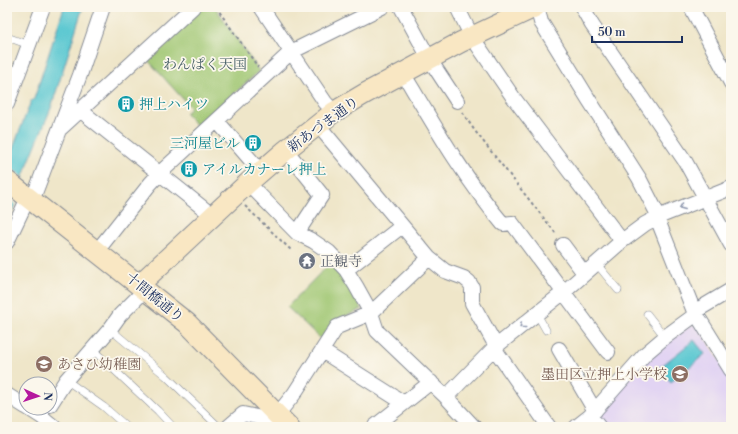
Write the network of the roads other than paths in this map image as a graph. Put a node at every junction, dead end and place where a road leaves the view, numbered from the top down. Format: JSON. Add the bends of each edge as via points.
{"nodes":[{"id":1,"x":43,"y":7,"type":"edge"},
{"id":2,"x":103,"y":7,"type":"edge"},
{"id":3,"x":193,"y":7,"type":"edge"},
{"id":4,"x":261,"y":7,"type":"edge"},
{"id":5,"x":382,"y":7,"type":"edge"},
{"id":6,"x":401,"y":7,"type":"edge"},
{"id":7,"x":457,"y":7,"type":"edge"},
{"id":8,"x":536,"y":7,"type":"edge"},
{"id":9,"x":582,"y":7,"type":"edge"},
{"id":10,"x":691,"y":7,"type":"edge"},
{"id":11,"x":7,"y":37,"type":"edge"},
{"id":12,"x":472,"y":37,"type":"junction"},
{"id":13,"x":29,"y":45,"type":"junction"},
{"id":14,"x":291,"y":52,"type":"junction"},
{"id":15,"x":430,"y":60,"type":"junction"},
{"id":16,"x":403,"y":73,"type":"junction"},
{"id":17,"x":731,"y":83,"type":"edge"},
{"id":18,"x":457,"y":101,"type":"road end"},
{"id":19,"x":7,"y":104,"type":"edge"},
{"id":20,"x":80,"y":110,"type":"junction"},
{"id":21,"x":334,"y":112,"type":"junction"},
{"id":22,"x":217,"y":121,"type":"junction"},
{"id":23,"x":318,"y":125,"type":"junction"},
{"id":24,"x":59,"y":130,"type":"junction"},
{"id":25,"x":286,"y":150,"type":"junction"},
{"id":26,"x":160,"y":173,"type":"junction"},
{"id":27,"x":7,"y":182,"type":"edge"},
{"id":28,"x":248,"y":184,"type":"junction"},
{"id":29,"x":731,"y":188,"type":"edge"},
{"id":30,"x":28,"y":198,"type":"junction"},
{"id":31,"x":705,"y":198,"type":"junction"},
{"id":32,"x":213,"y":216,"type":"junction"},
{"id":33,"x":658,"y":217,"type":"junction"},
{"id":34,"x":402,"y":226,"type":"junction"},
{"id":35,"x":297,"y":233,"type":"junction"},
{"id":36,"x":622,"y":241,"type":"junction"},
{"id":37,"x":7,"y":242,"type":"edge"},
{"id":38,"x":563,"y":245,"type":"road end"},
{"id":39,"x":731,"y":245,"type":"edge"},
{"id":40,"x":97,"y":250,"type":"junction"},
{"id":41,"x":429,"y":258,"type":"junction"},
{"id":42,"x":596,"y":263,"type":"junction"},
{"id":43,"x":346,"y":270,"type":"junction"},
{"id":44,"x":584,"y":274,"type":"junction"},
{"id":45,"x":143,"y":287,"type":"junction"},
{"id":46,"x":618,"y":290,"type":"dead end"},
{"id":47,"x":731,"y":290,"type":"edge"},
{"id":48,"x":564,"y":292,"type":"junction"},
{"id":49,"x":371,"y":313,"type":"junction"},
{"id":50,"x":537,"y":314,"type":"junction"},
{"id":51,"x":647,"y":314,"type":"dead end"},
{"id":52,"x":695,"y":314,"type":"junction"},
{"id":53,"x":110,"y":329,"type":"junction"},
{"id":54,"x":546,"y":330,"type":"dead end"},
{"id":55,"x":665,"y":337,"type":"junction"},
{"id":56,"x":495,"y":347,"type":"junction"},
{"id":57,"x":92,"y":349,"type":"junction"},
{"id":58,"x":559,"y":349,"type":"dead end"},
{"id":59,"x":322,"y":351,"type":"junction"},
{"id":60,"x":608,"y":352,"type":"dead end"},
{"id":61,"x":731,"y":370,"type":"edge"},
{"id":62,"x":66,"y":380,"type":"junction"},
{"id":63,"x":431,"y":382,"type":"junction"},
{"id":64,"x":58,"y":392,"type":"edge"},
{"id":65,"x":446,"y":397,"type":"junction"},
{"id":66,"x":8,"y":399,"type":"edge"},
{"id":67,"x":404,"y":403,"type":"junction"},
{"id":68,"x":18,"y":404,"type":"edge"},
{"id":69,"x":47,"y":416,"type":"edge"},
{"id":70,"x":595,"y":418,"type":"edge"},
{"id":71,"x":283,"y":422,"type":"edge"},
{"id":72,"x":54,"y":427,"type":"edge"},
{"id":73,"x":127,"y":427,"type":"edge"},
{"id":74,"x":172,"y":427,"type":"edge"},
{"id":75,"x":219,"y":427,"type":"edge"},
{"id":76,"x":228,"y":427,"type":"edge"},
{"id":77,"x":374,"y":427,"type":"edge"},
{"id":78,"x":474,"y":427,"type":"edge"},
{"id":79,"x":549,"y":427,"type":"edge"},
{"id":80,"x":576,"y":427,"type":"edge"}],
"edges":[{"from":1,"to":13,"type":"street"},
{"from":2,"to":24,"type":"street"},
{"from":3,"to":20,"type":"street"},
{"from":4,"to":14,"type":"street"},
{"from":5,"to":14,"type":"street"},
{"from":6,"to":15,"type":"street"},
{"from":7,"to":12,"type":"street"},
{"from":8,"to":12,"type":"street","name":"新あづま通り"},
{"from":8,"to":33,"type":"street","via":[[541,22],[639,178]]},
{"from":9,"to":31,"type":"street","via":[[685,161]]},
{"from":10,"to":17,"type":"street"},
{"from":11,"to":13,"type":"lane"},
{"from":12,"to":15,"type":"street","name":"新あづま通り"},
{"from":12,"to":36,"type":"street","via":[[513,97]]},
{"from":13,"to":19,"type":"street"},
{"from":14,"to":21,"type":"street"},
{"from":14,"to":22,"type":"street"},
{"from":15,"to":16,"type":"street","name":"新あづま通り"},
{"from":15,"to":18,"type":"street"},
{"from":16,"to":21,"type":"street","name":"新あづま通り"},
{"from":16,"to":48,"type":"street","via":[[443,140],[491,210],[503,224],[512,224]]},
{"from":20,"to":24,"type":"street"},
{"from":20,"to":26,"type":"street"},
{"from":21,"to":23,"type":"street","name":"新あづま通り"},
{"from":22,"to":26,"type":"street"},
{"from":22,"to":28,"type":"street"},
{"from":23,"to":25,"type":"street","name":"新あづま通り"},
{"from":23,"to":34,"type":"street"},
{"from":24,"to":30,"type":"street"},
{"from":25,"to":28,"type":"street","name":"新あづま通り"},
{"from":25,"to":35,"type":"street","via":[[322,195]]},
{"from":26,"to":32,"type":"street"},
{"from":26,"to":40,"type":"street"},
{"from":27,"to":30,"type":"street","name":"十間橋通り"},
{"from":28,"to":32,"type":"street","name":"新あづま通り"},
{"from":28,"to":35,"type":"street"},
{"from":29,"to":31,"type":"street"},
{"from":30,"to":37,"type":"street"},
{"from":30,"to":40,"type":"street","name":"十間橋通り"},
{"from":31,"to":33,"type":"street","one_way":true},
{"from":31,"to":39,"type":"street"},
{"from":32,"to":45,"type":"street","name":"新あづま通り"},
{"from":33,"to":36,"type":"street"},
{"from":33,"to":52,"type":"street"},
{"from":34,"to":41,"type":"street"},
{"from":34,"to":43,"type":"street"},
{"from":35,"to":43,"type":"street","via":[[329,252]]},
{"from":36,"to":42,"type":"street"},
{"from":38,"to":44,"type":"street"},
{"from":40,"to":45,"type":"street","name":"十間橋通り"},
{"from":41,"to":49,"type":"street"},
{"from":41,"to":56,"type":"street","via":[[445,271],[469,282],[472,287],[472,303]]},
{"from":42,"to":44,"type":"street"},
{"from":42,"to":46,"type":"lane"},
{"from":43,"to":49,"type":"street"},
{"from":44,"to":48,"type":"street"},
{"from":45,"to":53,"type":"street"},
{"from":45,"to":71,"type":"street","name":"十間橋通り","via":[[187,323]]},
{"from":47,"to":52,"type":"street"},
{"from":48,"to":50,"type":"street"},
{"from":48,"to":60,"type":"street"},
{"from":49,"to":59,"type":"street","via":[[337,327]]},
{"from":49,"to":63,"type":"street","via":[[377,331]]},
{"from":50,"to":54,"type":"lane"},
{"from":50,"to":56,"type":"street","one_way":true},
{"from":51,"to":55,"type":"lane"},
{"from":52,"to":55,"type":"street"},
{"from":52,"to":61,"type":"street"},
{"from":53,"to":57,"type":"street"},
{"from":53,"to":75,"type":"lane","via":[[166,376]]},
{"from":55,"to":70,"type":"street","via":[[645,354]]},
{"from":56,"to":65,"type":"street"},
{"from":56,"to":79,"type":"street"},
{"from":57,"to":62,"type":"street"},
{"from":57,"to":74,"type":"lane"},
{"from":58,"to":70,"type":"street"},
{"from":59,"to":67,"type":"street"},
{"from":59,"to":71,"type":"street","via":[[294,394]]},
{"from":62,"to":64,"type":"street"},
{"from":62,"to":73,"type":"lane"},
{"from":63,"to":65,"type":"street"},
{"from":63,"to":67,"type":"street"},
{"from":65,"to":78,"type":"street"},
{"from":66,"to":68,"type":"street"},
{"from":67,"to":77,"type":"street"},
{"from":69,"to":72,"type":"street"},
{"from":70,"to":80,"type":"street"},
{"from":71,"to":76,"type":"street","via":[[243,414]]}]}
